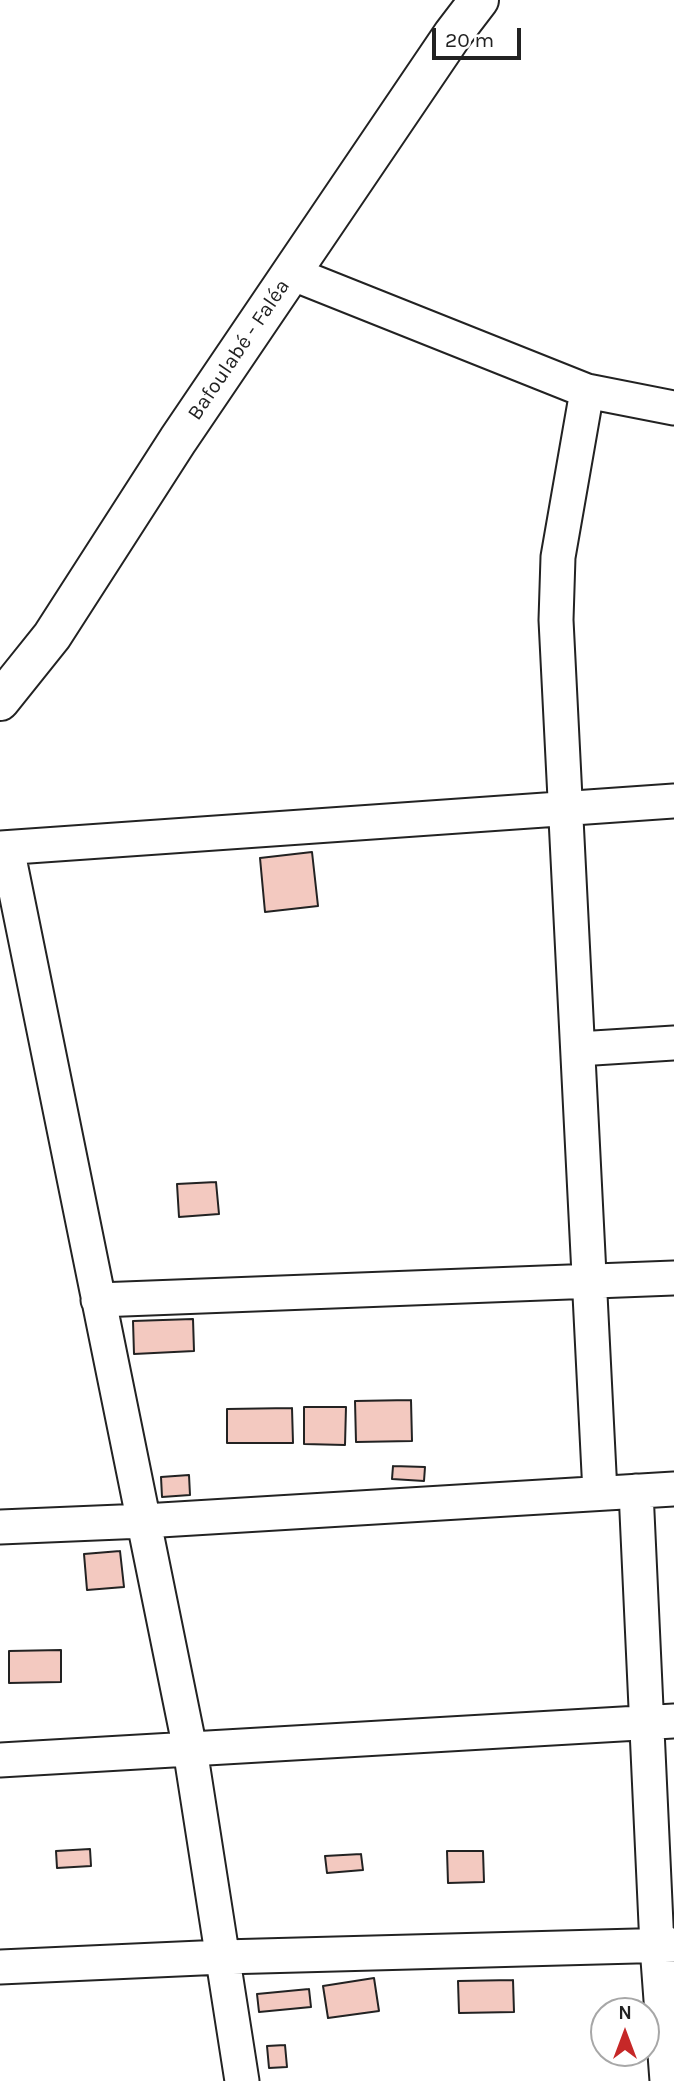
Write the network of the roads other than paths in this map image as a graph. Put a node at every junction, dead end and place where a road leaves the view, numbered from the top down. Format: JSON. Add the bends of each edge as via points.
{"nodes":[{"id":1,"x":479,"y":0,"type":"edge"},
{"id":2,"x":291,"y":273,"type":"junction"},
{"id":3,"x":587,"y":391,"type":"junction"},
{"id":4,"x":674,"y":408,"type":"edge"},
{"id":5,"x":0,"y":701,"type":"edge"},
{"id":6,"x":674,"y":801,"type":"edge"},
{"id":7,"x":566,"y":808,"type":"junction"},
{"id":8,"x":3,"y":848,"type":"edge"},
{"id":9,"x":674,"y":1043,"type":"edge"},
{"id":10,"x":578,"y":1049,"type":"junction"},
{"id":11,"x":674,"y":1278,"type":"edge"},
{"id":12,"x":589,"y":1283,"type":"junction"},
{"id":13,"x":98,"y":1300,"type":"junction"},
{"id":14,"x":674,"y":1489,"type":"edge"},
{"id":15,"x":635,"y":1491,"type":"junction"},
{"id":16,"x":600,"y":1493,"type":"junction"},
{"id":17,"x":144,"y":1521,"type":"junction"},
{"id":18,"x":0,"y":1527,"type":"edge"},
{"id":19,"x":660,"y":1722,"type":"edge"},
{"id":20,"x":190,"y":1749,"type":"junction"},
{"id":21,"x":0,"y":1760,"type":"edge"},
{"id":22,"x":665,"y":1945,"type":"edge"},
{"id":23,"x":223,"y":1957,"type":"junction"},
{"id":24,"x":0,"y":1967,"type":"edge"},
{"id":25,"x":242,"y":2081,"type":"edge"},
{"id":26,"x":667,"y":2081,"type":"edge"}],
"edges":[{"from":1,"to":2,"type":"main road","name":"Bafoulabé - Faléa"},
{"from":2,"to":3,"type":"street"},
{"from":2,"to":5,"type":"main road","name":"Bafoulabé - Faléa","via":[[52,636]]},
{"from":3,"to":4,"type":"street"},
{"from":3,"to":7,"type":"street","via":[[558,557],[556,620]]},
{"from":6,"to":7,"type":"street"},
{"from":7,"to":8,"type":"street"},
{"from":7,"to":10,"type":"street"},
{"from":8,"to":13,"type":"street"},
{"from":9,"to":10,"type":"street"},
{"from":10,"to":12,"type":"street"},
{"from":11,"to":12,"type":"street"},
{"from":12,"to":13,"type":"street"},
{"from":12,"to":16,"type":"street"},
{"from":13,"to":17,"type":"street"},
{"from":14,"to":15,"type":"street"},
{"from":15,"to":16,"type":"street"},
{"from":15,"to":19,"type":"street"},
{"from":16,"to":17,"type":"street"},
{"from":17,"to":18,"type":"street"},
{"from":17,"to":20,"type":"street"},
{"from":19,"to":20,"type":"street"},
{"from":19,"to":22,"type":"street"},
{"from":20,"to":21,"type":"street"},
{"from":20,"to":23,"type":"street"},
{"from":22,"to":23,"type":"street"},
{"from":22,"to":26,"type":"street"},
{"from":23,"to":24,"type":"street"},
{"from":23,"to":25,"type":"street"}]}
